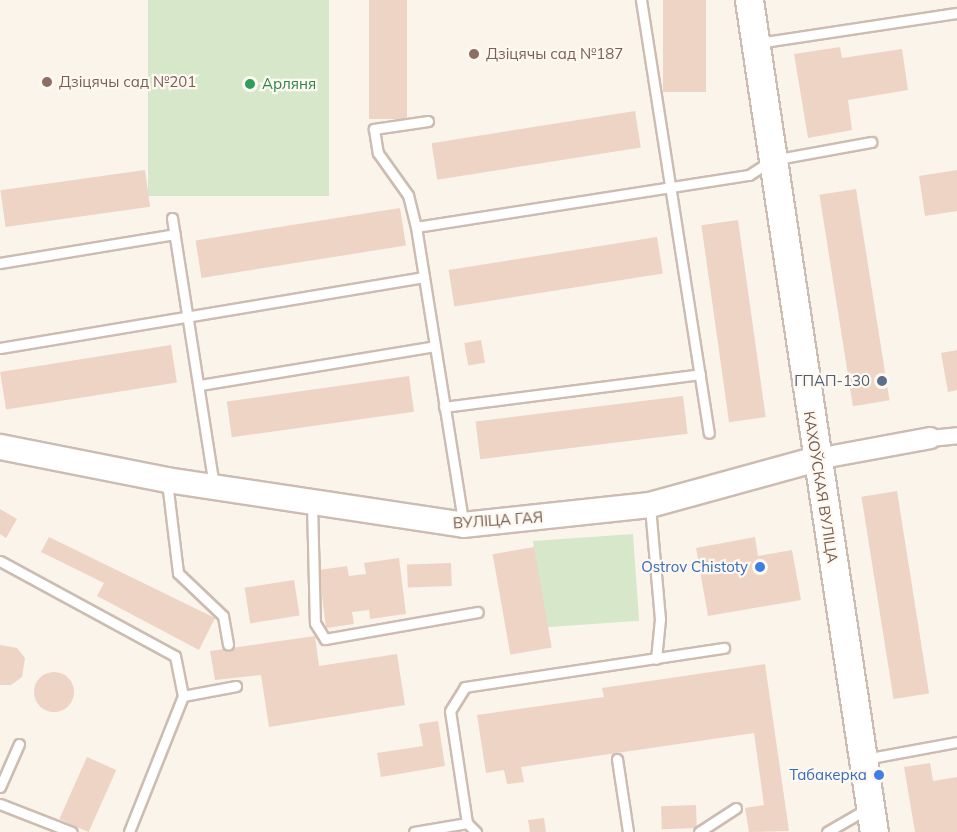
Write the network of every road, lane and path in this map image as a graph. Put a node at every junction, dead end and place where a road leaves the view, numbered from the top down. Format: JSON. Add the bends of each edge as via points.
{"nodes":[{"id":1,"x":641,"y":0,"type":"edge"},
{"id":2,"x":749,"y":0,"type":"edge"},
{"id":3,"x":957,"y":13,"type":"edge"},
{"id":4,"x":756,"y":44,"type":"junction"},
{"id":5,"x":428,"y":121,"type":"dead end"},
{"id":6,"x":871,"y":142,"type":"dead end"},
{"id":7,"x":772,"y":160,"type":"junction"},
{"id":8,"x":670,"y":188,"type":"junction"},
{"id":9,"x":172,"y":218,"type":"dead end"},
{"id":10,"x":416,"y":227,"type":"junction"},
{"id":11,"x":175,"y":234,"type":"junction"},
{"id":12,"x":0,"y":263,"type":"edge"},
{"id":13,"x":424,"y":277,"type":"junction"},
{"id":14,"x":189,"y":317,"type":"junction"},
{"id":15,"x":435,"y":346,"type":"junction"},
{"id":16,"x":0,"y":348,"type":"edge"},
{"id":17,"x":700,"y":374,"type":"junction"},
{"id":18,"x":200,"y":385,"type":"junction"},
{"id":19,"x":444,"y":407,"type":"junction"},
{"id":20,"x":709,"y":433,"type":"dead end"},
{"id":21,"x":957,"y":435,"type":"edge"},
{"id":22,"x":930,"y":438,"type":"joint"},
{"id":23,"x":0,"y":447,"type":"edge"},
{"id":24,"x":817,"y":459,"type":"junction"},
{"id":25,"x":167,"y":480,"type":"junction"},
{"id":26,"x":214,"y":487,"type":"junction"},
{"id":27,"x":312,"y":503,"type":"junction"},
{"id":28,"x":650,"y":505,"type":"junction"},
{"id":29,"x":463,"y":525,"type":"junction"},
{"id":30,"x":0,"y":561,"type":"edge"},
{"id":31,"x":478,"y":612,"type":"dead end"},
{"id":32,"x":228,"y":645,"type":"dead end"},
{"id":33,"x":724,"y":648,"type":"dead end"},
{"id":34,"x":656,"y":658,"type":"junction"},
{"id":35,"x":236,"y":686,"type":"dead end"},
{"id":36,"x":183,"y":696,"type":"junction"},
{"id":37,"x":957,"y":742,"type":"edge"},
{"id":38,"x":18,"y":744,"type":"dead end"},
{"id":39,"x":617,"y":759,"type":"dead end"},
{"id":40,"x":863,"y":760,"type":"junction"},
{"id":41,"x":0,"y":787,"type":"edge"},
{"id":42,"x":0,"y":804,"type":"edge"},
{"id":43,"x":736,"y":808,"type":"dead end"},
{"id":44,"x":872,"y":819,"type":"edge"},
{"id":45,"x":467,"y":823,"type":"junction"},
{"id":46,"x":72,"y":832,"type":"edge"},
{"id":47,"x":129,"y":832,"type":"edge"},
{"id":48,"x":414,"y":832,"type":"edge"},
{"id":49,"x":476,"y":832,"type":"edge"},
{"id":50,"x":628,"y":832,"type":"edge"},
{"id":51,"x":699,"y":832,"type":"edge"},
{"id":52,"x":827,"y":832,"type":"edge"}],
"edges":[{"from":1,"to":8,"type":"lane"},
{"from":2,"to":4,"type":"main road","name":"КАХОЎСКАЯ ВУЛІЦА"},
{"from":3,"to":4,"type":"lane"},
{"from":4,"to":7,"type":"main road","name":"КАХОЎСКАЯ ВУЛІЦА"},
{"from":5,"to":10,"type":"lane","via":[[374,129],[378,153],[408,195]]},
{"from":6,"to":7,"type":"lane"},
{"from":7,"to":8,"type":"lane","via":[[749,175]]},
{"from":7,"to":24,"type":"main road","name":"КАХОЎСКАЯ ВУЛІЦА"},
{"from":8,"to":10,"type":"lane"},
{"from":8,"to":17,"type":"lane"},
{"from":9,"to":11,"type":"lane"},
{"from":10,"to":13,"type":"lane"},
{"from":11,"to":12,"type":"lane"},
{"from":11,"to":14,"type":"lane"},
{"from":13,"to":14,"type":"lane"},
{"from":13,"to":15,"type":"lane"},
{"from":14,"to":16,"type":"lane"},
{"from":14,"to":18,"type":"lane"},
{"from":15,"to":18,"type":"lane"},
{"from":15,"to":19,"type":"lane"},
{"from":17,"to":19,"type":"lane"},
{"from":17,"to":20,"type":"lane"},
{"from":18,"to":26,"type":"lane"},
{"from":19,"to":29,"type":"lane"},
{"from":21,"to":22,"type":"street","name":"ВУЛІЦА ГАЯ"},
{"from":22,"to":24,"type":"street","name":"ВУЛІЦА ГАЯ"},
{"from":23,"to":25,"type":"street","name":"ВУЛІЦА ГАЯ"},
{"from":24,"to":28,"type":"street","name":"ВУЛІЦА ГАЯ"},
{"from":24,"to":40,"type":"main road","name":"КАХОЎСКАЯ ВУЛІЦА"},
{"from":25,"to":26,"type":"street","name":"ВУЛІЦА ГАЯ"},
{"from":25,"to":32,"type":"lane","via":[[178,573],[223,616]]},
{"from":26,"to":27,"type":"street","name":"ВУЛІЦА ГАЯ"},
{"from":27,"to":29,"type":"street","name":"ВУЛІЦА ГАЯ"},
{"from":27,"to":31,"type":"lane","via":[[315,623],[325,639]]},
{"from":28,"to":29,"type":"street","name":"ВУЛІЦА ГАЯ"},
{"from":28,"to":34,"type":"lane","via":[[660,619]]},
{"from":30,"to":36,"type":"lane","via":[[175,656]]},
{"from":33,"to":34,"type":"lane"},
{"from":34,"to":45,"type":"lane","via":[[465,687],[450,711]]},
{"from":35,"to":36,"type":"lane"},
{"from":36,"to":47,"type":"lane"},
{"from":37,"to":40,"type":"lane"},
{"from":38,"to":41,"type":"lane"},
{"from":39,"to":50,"type":"lane"},
{"from":40,"to":44,"type":"main road","name":"КАХОЎСКАЯ ВУЛІЦА"},
{"from":42,"to":46,"type":"lane"},
{"from":43,"to":51,"type":"lane"},
{"from":44,"to":52,"type":"lane"},
{"from":45,"to":48,"type":"lane"},
{"from":45,"to":49,"type":"lane"}]}
